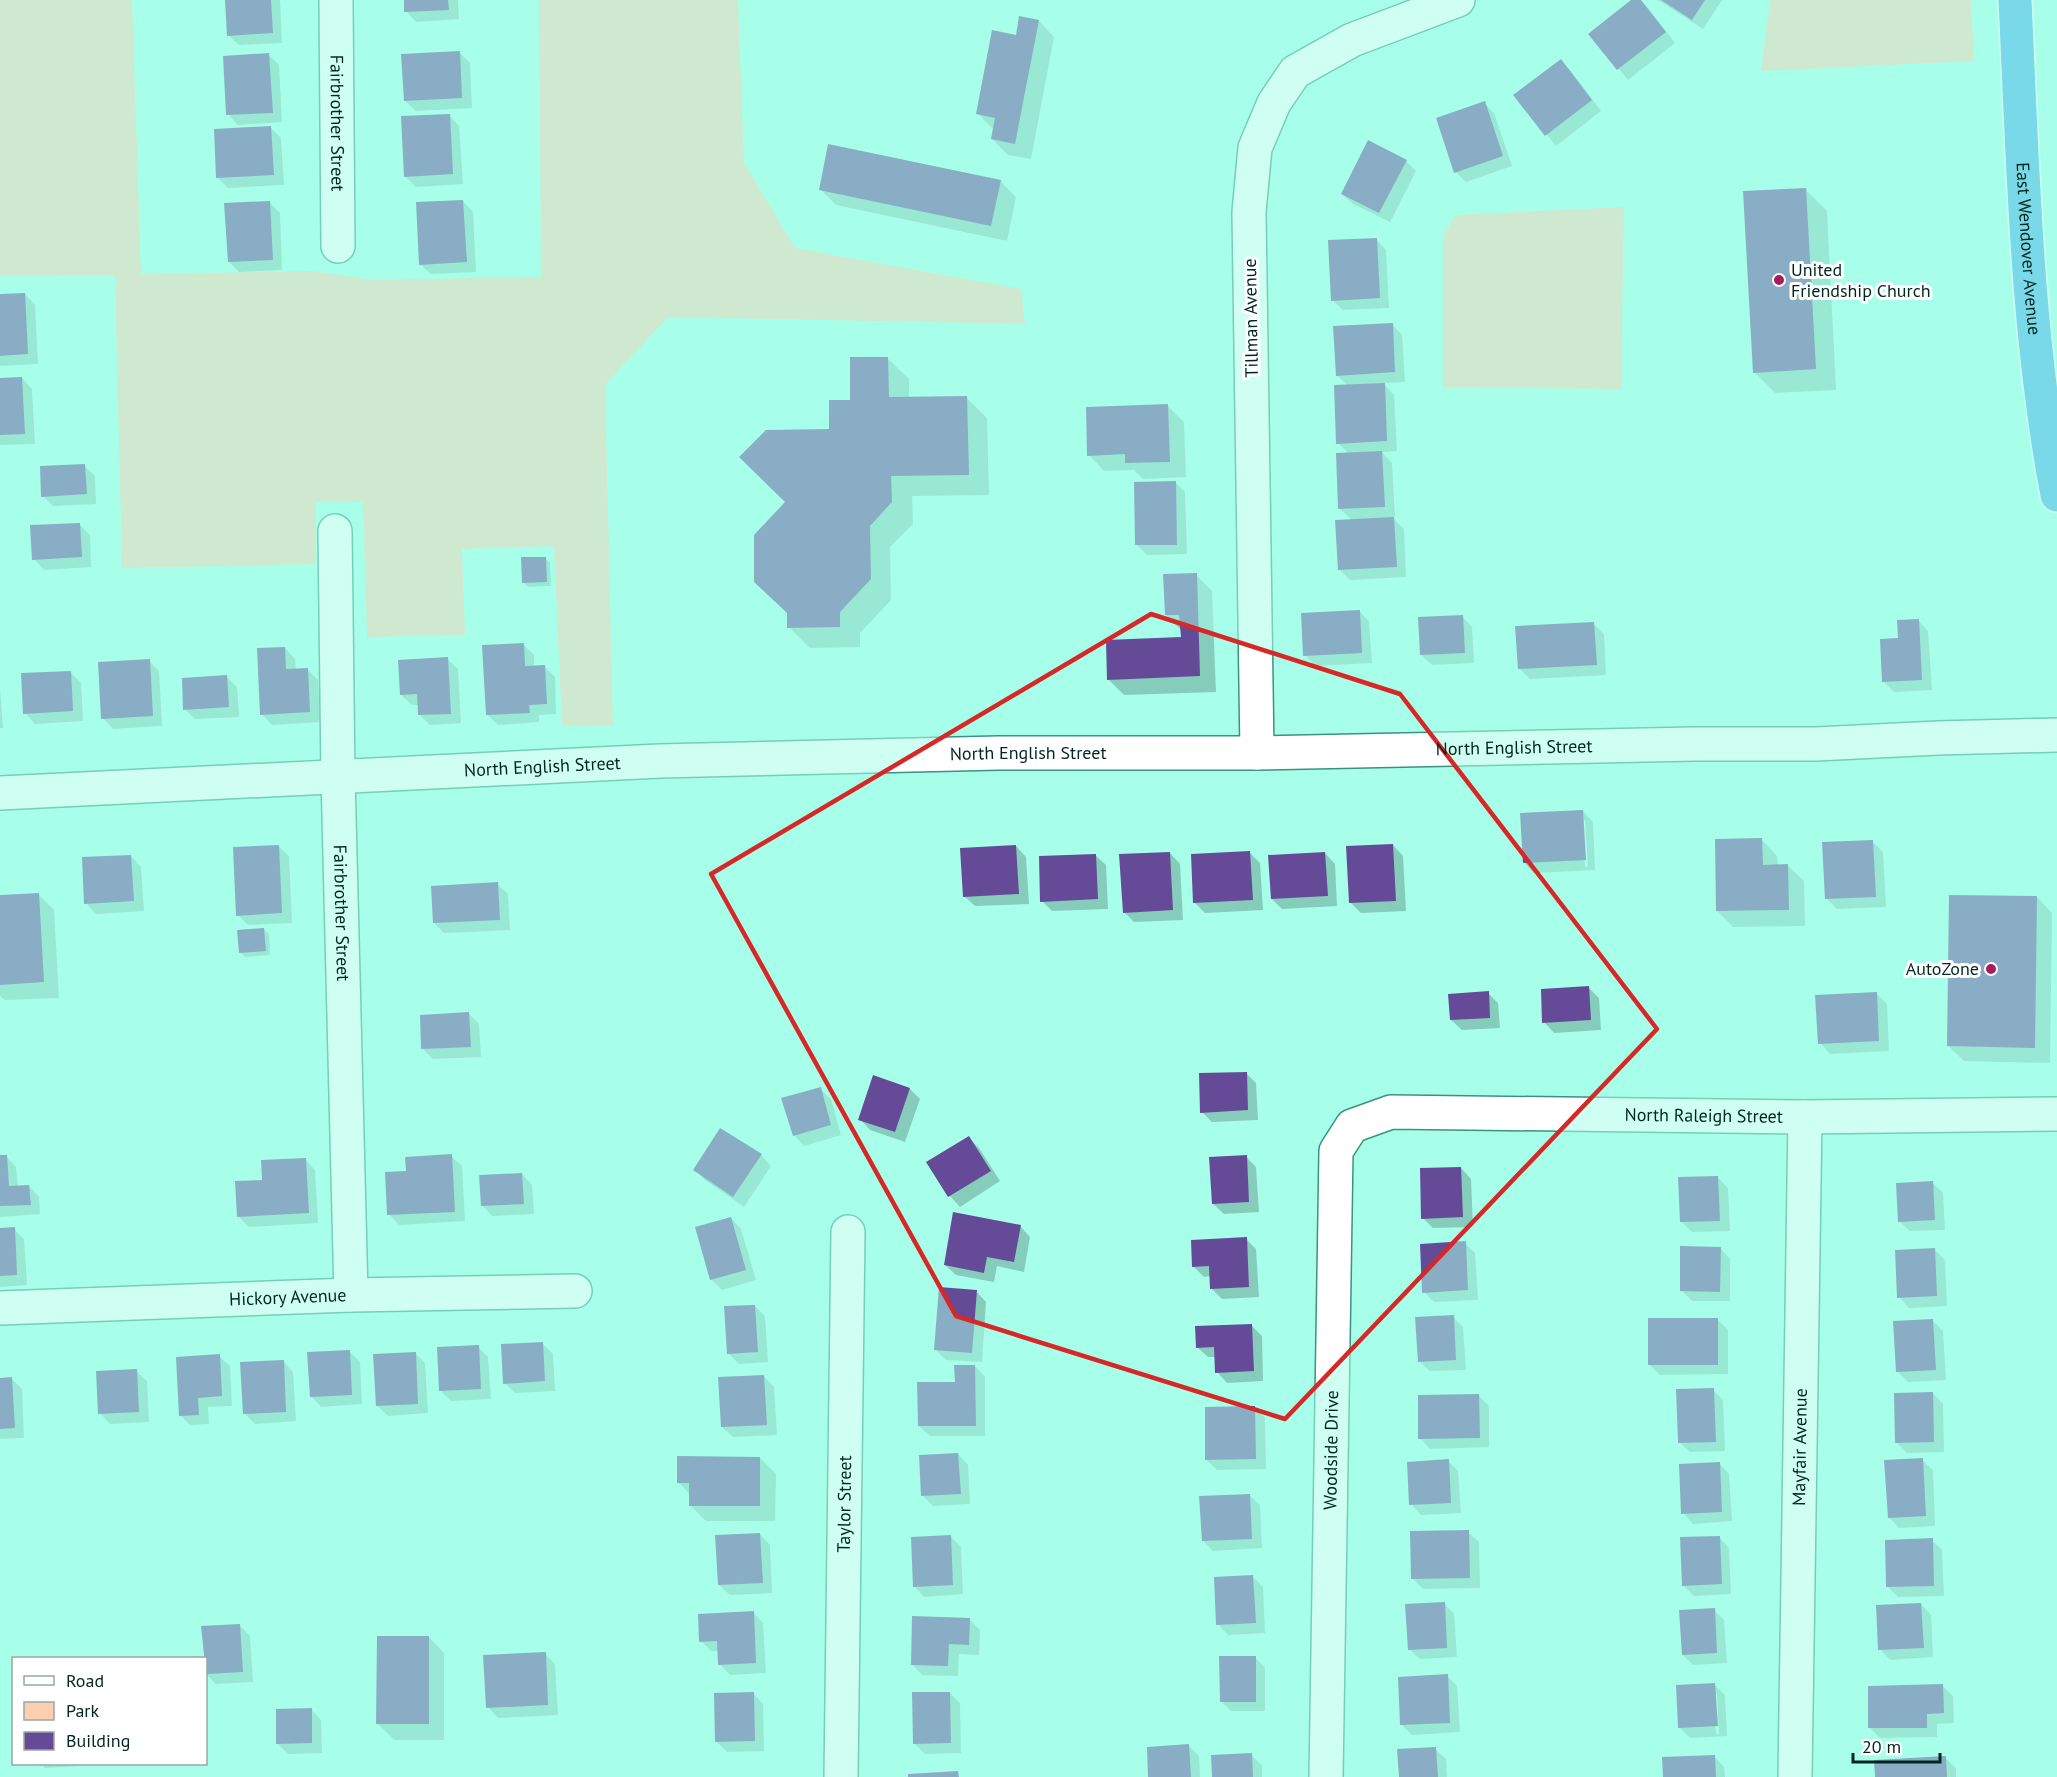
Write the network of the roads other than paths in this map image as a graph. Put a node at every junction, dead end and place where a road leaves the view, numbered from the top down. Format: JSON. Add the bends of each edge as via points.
{"nodes":[{"id":1,"x":336,"y":0,"type":"edge"},
{"id":2,"x":1458,"y":0,"type":"edge"},
{"id":3,"x":2015,"y":0,"type":"edge"},
{"id":4,"x":338,"y":246,"type":"dead end"},
{"id":5,"x":2057,"y":495,"type":"edge"},
{"id":6,"x":335,"y":531,"type":"dead end"},
{"id":7,"x":2057,"y":735,"type":"edge"},
{"id":8,"x":1257,"y":753,"type":"junction"},
{"id":9,"x":338,"y":776,"type":"junction"},
{"id":10,"x":0,"y":793,"type":"edge"},
{"id":11,"x":2057,"y":1114,"type":"edge"},
{"id":12,"x":1805,"y":1117,"type":"junction"},
{"id":13,"x":1352,"y":1126,"type":"joint"},
{"id":14,"x":848,"y":1232,"type":"dead end"},
{"id":15,"x":575,"y":1291,"type":"dead end"},
{"id":16,"x":351,"y":1295,"type":"junction"},
{"id":17,"x":0,"y":1308,"type":"edge"},
{"id":18,"x":841,"y":1777,"type":"edge"},
{"id":19,"x":1326,"y":1777,"type":"edge"},
{"id":20,"x":1795,"y":1777,"type":"edge"}],
"edges":[{"from":1,"to":4,"type":"street","name":"Fairbrother Street"},
{"from":2,"to":8,"type":"street","name":"Tillman Avenue","via":[[1352,40],[1295,72],[1274,103],[1255,148],[1250,212]]},
{"from":3,"to":5,"type":"highway","name":"East Wendover Avenue","via":[[2029,286],[2045,433]]},
{"from":6,"to":9,"type":"street","name":"Fairbrother Street"},
{"from":7,"to":8,"type":"street","name":"North English Street","via":[[1816,744]]},
{"from":8,"to":9,"type":"street","name":"North English Street","via":[[999,753],[684,760]]},
{"from":9,"to":10,"type":"street","name":"North English Street"},
{"from":9,"to":16,"type":"street","name":"Fairbrother Street"},
{"from":11,"to":12,"type":"street","name":"North Raleigh Street"},
{"from":12,"to":13,"type":"street","name":"North Raleigh Street","via":[[1391,1112]]},
{"from":12,"to":20,"type":"street","name":"Mayfair Avenue"},
{"from":13,"to":19,"type":"street","name":"Woodside Drive","via":[[1336,1151]]},
{"from":14,"to":18,"type":"street","name":"Taylor Street"},
{"from":15,"to":16,"type":"street","name":"Hickory Avenue"},
{"from":16,"to":17,"type":"street","name":"Hickory Avenue"}]}
